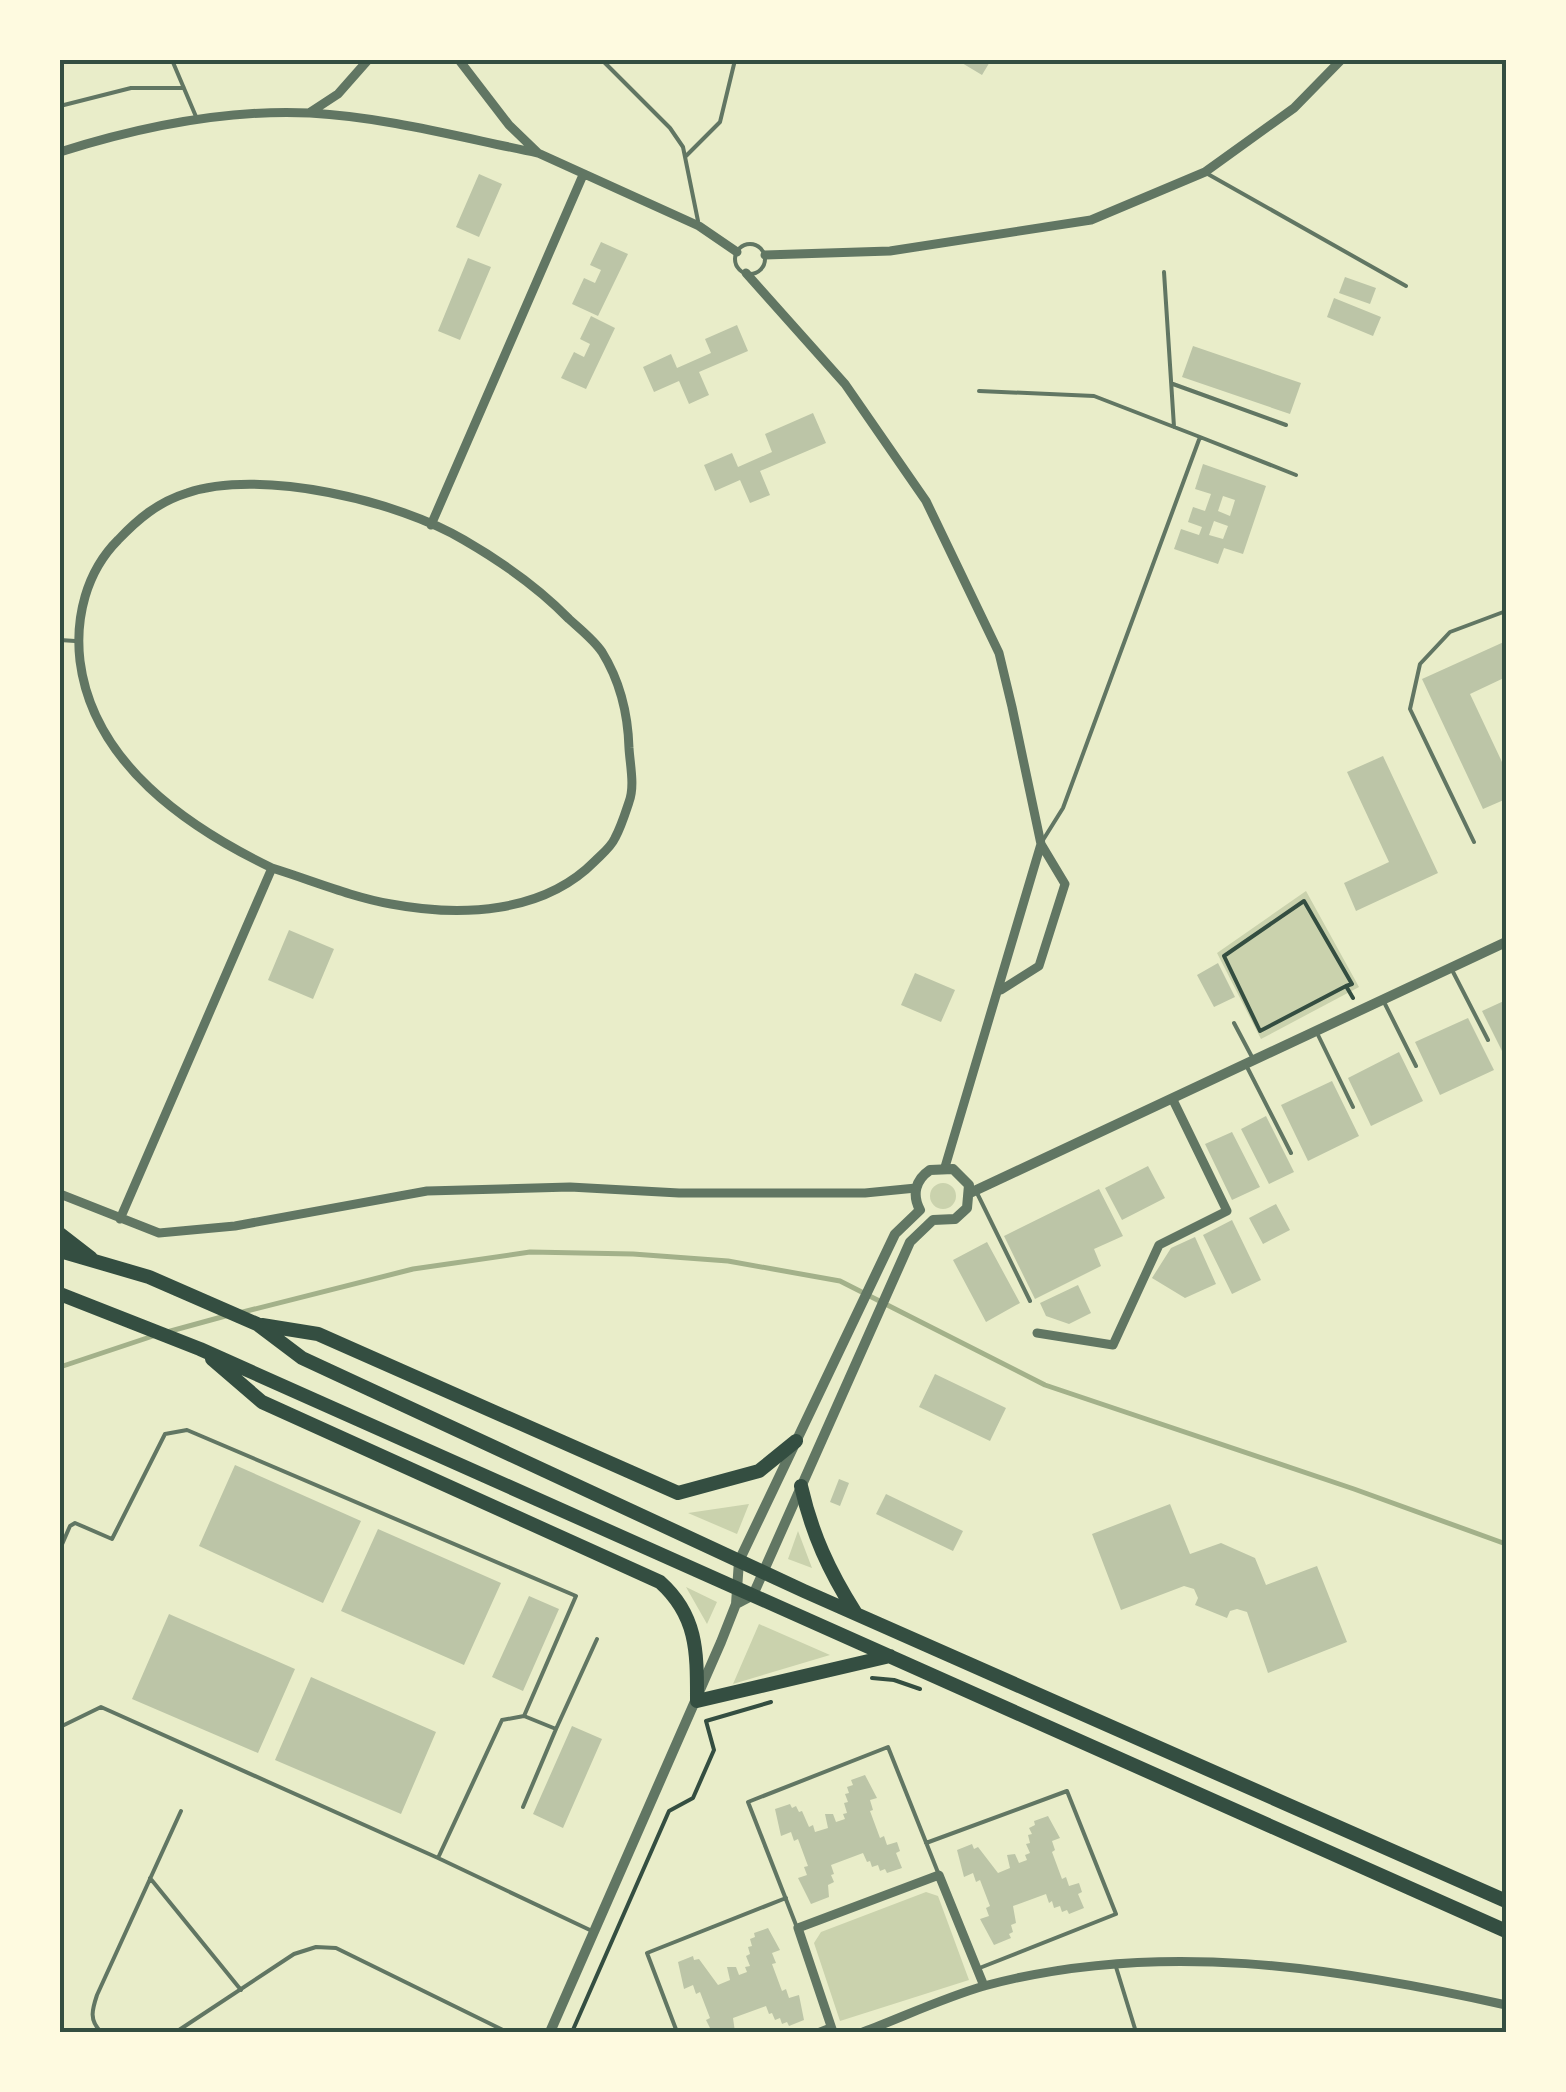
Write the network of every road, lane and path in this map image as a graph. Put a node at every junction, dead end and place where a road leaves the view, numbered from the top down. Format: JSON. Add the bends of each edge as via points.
{"nodes":[{"id":1,"x":172,"y":60,"type":"edge"},
{"id":2,"x":368,"y":60,"type":"edge"},
{"id":3,"x":459,"y":60,"type":"edge"},
{"id":4,"x":602,"y":60,"type":"edge"},
{"id":5,"x":735,"y":60,"type":"edge"},
{"id":6,"x":1341,"y":60,"type":"edge"},
{"id":7,"x":184,"y":88,"type":"junction"},
{"id":8,"x":60,"y":106,"type":"edge"},
{"id":9,"x":309,"y":113,"type":"junction"},
{"id":10,"x":197,"y":119,"type":"junction"},
{"id":11,"x":60,"y":152,"type":"edge"},
{"id":12,"x":538,"y":153,"type":"junction"},
{"id":13,"x":686,"y":156,"type":"junction"},
{"id":14,"x":1205,"y":172,"type":"junction"},
{"id":15,"x":583,"y":175,"type":"junction"},
{"id":16,"x":698,"y":226,"type":"junction"},
{"id":17,"x":737,"y":252,"type":"junction"},
{"id":18,"x":765,"y":255,"type":"junction"},
{"id":19,"x":1164,"y":272,"type":"dead end"},
{"id":20,"x":746,"y":273,"type":"junction"},
{"id":21,"x":1406,"y":286,"type":"dead end"},
{"id":22,"x":1172,"y":384,"type":"junction"},
{"id":23,"x":979,"y":391,"type":"dead end"},
{"id":24,"x":1286,"y":425,"type":"dead end"},
{"id":25,"x":1174,"y":427,"type":"junction"},
{"id":26,"x":1200,"y":437,"type":"junction"},
{"id":27,"x":1296,"y":475,"type":"dead end"},
{"id":28,"x":432,"y":524,"type":"junction"},
{"id":29,"x":1506,"y":612,"type":"edge"},
{"id":30,"x":60,"y":640,"type":"edge"},
{"id":31,"x":78,"y":641,"type":"junction"},
{"id":32,"x":1474,"y":842,"type":"dead end"},
{"id":33,"x":1041,"y":844,"type":"junction"},
{"id":34,"x":272,"y":868,"type":"junction"},
{"id":35,"x":1506,"y":942,"type":"edge"},
{"id":36,"x":1451,"y":967,"type":"junction"},
{"id":37,"x":1346,"y":986,"type":"joint"},
{"id":38,"x":999,"y":991,"type":"junction"},
{"id":39,"x":1383,"y":1000,"type":"junction"},
{"id":40,"x":1234,"y":1022,"type":"dead end"},
{"id":41,"x":1316,"y":1031,"type":"junction"},
{"id":42,"x":1488,"y":1040,"type":"dead end"},
{"id":43,"x":1250,"y":1063,"type":"junction"},
{"id":44,"x":1416,"y":1066,"type":"dead end"},
{"id":45,"x":1173,"y":1100,"type":"junction"},
{"id":46,"x":1353,"y":1107,"type":"dead end"},
{"id":47,"x":1292,"y":1153,"type":"dead end"},
{"id":48,"x":945,"y":1167,"type":"junction"},
{"id":49,"x":916,"y":1188,"type":"junction"},
{"id":50,"x":973,"y":1192,"type":"junction"},
{"id":51,"x":60,"y":1194,"type":"edge"},
{"id":52,"x":120,"y":1219,"type":"junction"},
{"id":53,"x":60,"y":1234,"type":"edge"},
{"id":54,"x":60,"y":1251,"type":"edge"},
{"id":55,"x":98,"y":1263,"type":"junction"},
{"id":56,"x":60,"y":1294,"type":"edge"},
{"id":57,"x":1030,"y":1300,"type":"dead end"},
{"id":58,"x":256,"y":1324,"type":"junction"},
{"id":59,"x":1037,"y":1333,"type":"dead end"},
{"id":60,"x":200,"y":1349,"type":"junction"},
{"id":61,"x":796,"y":1441,"type":"junction"},
{"id":62,"x":801,"y":1486,"type":"junction"},
{"id":63,"x":60,"y":1549,"type":"edge"},
{"id":64,"x":739,"y":1561,"type":"junction"},
{"id":65,"x":763,"y":1572,"type":"junction"},
{"id":66,"x":752,"y":1595,"type":"junction"},
{"id":67,"x":736,"y":1596,"type":"junction"},
{"id":68,"x":854,"y":1612,"type":"junction"},
{"id":69,"x":598,"y":1639,"type":"dead end"},
{"id":70,"x":890,"y":1656,"type":"junction"},
{"id":71,"x":697,"y":1701,"type":"junction"},
{"id":72,"x":524,"y":1716,"type":"junction"},
{"id":73,"x":60,"y":1727,"type":"edge"},
{"id":74,"x":556,"y":1730,"type":"junction"},
{"id":75,"x":1146,"y":1742,"type":"junction"},
{"id":76,"x":1135,"y":1766,"type":"junction"},
{"id":77,"x":523,"y":1807,"type":"dead end"},
{"id":78,"x":181,"y":1811,"type":"dead end"},
{"id":79,"x":926,"y":1843,"type":"junction"},
{"id":80,"x":438,"y":1858,"type":"junction"},
{"id":81,"x":939,"y":1875,"type":"junction"},
{"id":82,"x":150,"y":1878,"type":"junction"},
{"id":83,"x":786,"y":1898,"type":"junction"},
{"id":84,"x":1506,"y":1901,"type":"edge"},
{"id":85,"x":798,"y":1928,"type":"junction"},
{"id":86,"x":1506,"y":1931,"type":"edge"},
{"id":87,"x":594,"y":1932,"type":"junction"},
{"id":88,"x":1114,"y":1962,"type":"junction"},
{"id":89,"x":977,"y":1969,"type":"junction"},
{"id":90,"x":984,"y":1986,"type":"junction"},
{"id":91,"x":241,"y":1990,"type":"junction"},
{"id":92,"x":1506,"y":2005,"type":"edge"},
{"id":93,"x":832,"y":2029,"type":"edge"},
{"id":94,"x":101,"y":2032,"type":"edge"},
{"id":95,"x":176,"y":2032,"type":"edge"},
{"id":96,"x":507,"y":2032,"type":"edge"},
{"id":97,"x":550,"y":2032,"type":"edge"},
{"id":98,"x":677,"y":2032,"type":"edge"},
{"id":99,"x":813,"y":2032,"type":"edge"},
{"id":100,"x":863,"y":2032,"type":"edge"},
{"id":101,"x":1136,"y":2032,"type":"edge"}],
"edges":[{"from":1,"to":7,"type":"lane"},
{"from":2,"to":9,"type":"street","via":[[338,94]]},
{"from":3,"to":12,"type":"street"},
{"from":4,"to":13,"type":"lane","via":[[670,128]]},
{"from":5,"to":13,"type":"lane","via":[[720,122]]},
{"from":6,"to":14,"type":"street","via":[[1294,108]]},
{"from":7,"to":8,"type":"lane","via":[[132,88]]},
{"from":7,"to":10,"type":"lane"},
{"from":9,"to":10,"type":"street"},
{"from":9,"to":12,"type":"street"},
{"from":10,"to":11,"type":"street"},
{"from":12,"to":15,"type":"street"},
{"from":13,"to":16,"type":"lane"},
{"from":14,"to":18,"type":"street","via":[[1091,220],[890,251]]},
{"from":14,"to":21,"type":"lane"},
{"from":15,"to":16,"type":"street"},
{"from":15,"to":28,"type":"street"},
{"from":16,"to":17,"type":"street"},
{"from":17,"to":18,"type":"lane","via":[[754,244]]},
{"from":17,"to":20,"type":"lane","via":[[736,265]]},
{"from":18,"to":20,"type":"lane","via":[[760,270]]},
{"from":19,"to":22,"type":"lane"},
{"from":20,"to":33,"type":"street","via":[[846,384],[926,501],[999,654]]},
{"from":22,"to":24,"type":"lane"},
{"from":22,"to":25,"type":"lane"},
{"from":23,"to":25,"type":"lane","via":[[1094,396]]},
{"from":25,"to":26,"type":"lane"},
{"from":26,"to":27,"type":"lane"},
{"from":26,"to":33,"type":"lane","via":[[1063,808]]},
{"from":28,"to":31,"type":"street","via":[[316,490],[228,484],[186,493],[144,513],[110,548],[88,584]]},
{"from":28,"to":34,"type":"street","via":[[543,592],[601,651],[628,714],[632,796],[614,842],[553,892],[493,908],[390,904]]},
{"from":29,"to":32,"type":"lane","via":[[1450,632],[1420,664],[1410,709]]},
{"from":30,"to":31,"type":"lane"},
{"from":31,"to":34,"type":"street","via":[[95,716],[114,748],[164,803],[220,843]]},
{"from":33,"to":38,"type":"street"},
{"from":33,"to":38,"type":"street","via":[[1066,884],[1038,966]]},
{"from":34,"to":52,"type":"street"},
{"from":35,"to":36,"type":"street"},
{"from":36,"to":39,"type":"street"},
{"from":36,"to":42,"type":"lane"},
{"from":37,"to":37,"type":"path","via":[[1352,984],[1304,901],[1224,956],[1260,1030]]},
{"from":38,"to":48,"type":"street"},
{"from":39,"to":41,"type":"street"},
{"from":39,"to":44,"type":"lane"},
{"from":40,"to":43,"type":"lane"},
{"from":41,"to":43,"type":"street"},
{"from":41,"to":46,"type":"lane"},
{"from":43,"to":45,"type":"street"},
{"from":43,"to":47,"type":"lane"},
{"from":45,"to":50,"type":"street"},
{"from":45,"to":59,"type":"street","via":[[1226,1211],[1159,1245],[1113,1345]]},
{"from":48,"to":49,"type":"street","via":[[930,1170]]},
{"from":48,"to":50,"type":"street","via":[[960,1172]]},
{"from":49,"to":52,"type":"street","via":[[443,1190],[234,1226],[159,1232]]},
{"from":49,"to":61,"type":"street","via":[[920,1210],[896,1234]]},
{"from":50,"to":57,"type":"lane"},
{"from":50,"to":62,"type":"street","via":[[956,1219],[932,1220],[910,1242]]},
{"from":51,"to":52,"type":"street"},
{"from":53,"to":55,"type":"main road"},
{"from":54,"to":55,"type":"main road"},
{"from":55,"to":58,"type":"main road"},
{"from":56,"to":60,"type":"main road"},
{"from":58,"to":61,"type":"main road","via":[[318,1334],[678,1493],[759,1471]]},
{"from":58,"to":64,"type":"main road","via":[[302,1358]]},
{"from":60,"to":67,"type":"main road"},
{"from":60,"to":71,"type":"main road","via":[[262,1402],[660,1582],[682,1605],[694,1632]]},
{"from":61,"to":64,"type":"street"},
{"from":62,"to":65,"type":"street"},
{"from":62,"to":68,"type":"main road","via":[[828,1570]]},
{"from":63,"to":72,"type":"lane","via":[[75,1524],[112,1539],[164,1434],[188,1430],[576,1596]]},
{"from":64,"to":65,"type":"main road"},
{"from":64,"to":67,"type":"street"},
{"from":65,"to":66,"type":"street"},
{"from":65,"to":68,"type":"main road"},
{"from":66,"to":67,"type":"main road"},
{"from":66,"to":70,"type":"main road"},
{"from":67,"to":71,"type":"street"},
{"from":68,"to":75,"type":"main road"},
{"from":69,"to":74,"type":"lane"},
{"from":70,"to":71,"type":"main road"},
{"from":70,"to":76,"type":"main road"},
{"from":71,"to":87,"type":"street"},
{"from":72,"to":74,"type":"lane"},
{"from":72,"to":80,"type":"lane","via":[[502,1720]]},
{"from":73,"to":80,"type":"lane","via":[[101,1708]]},
{"from":74,"to":77,"type":"lane"},
{"from":75,"to":76,"type":"main road"},
{"from":75,"to":84,"type":"main road"},
{"from":76,"to":86,"type":"main road"},
{"from":78,"to":82,"type":"lane"},
{"from":79,"to":81,"type":"lane"},
{"from":79,"to":83,"type":"lane","via":[[888,1747],[800,1781],[748,1802]]},
{"from":79,"to":89,"type":"lane","via":[[1067,1791],[1116,1914]]},
{"from":80,"to":87,"type":"lane"},
{"from":81,"to":85,"type":"street"},
{"from":81,"to":89,"type":"street"},
{"from":82,"to":91,"type":"lane"},
{"from":82,"to":94,"type":"lane","via":[[97,1995],[93,2024]]},
{"from":83,"to":85,"type":"lane"},
{"from":83,"to":98,"type":"lane","via":[[647,1953]]},
{"from":85,"to":93,"type":"street"},
{"from":87,"to":97,"type":"street"},
{"from":88,"to":90,"type":"street"},
{"from":88,"to":92,"type":"street","via":[[1228,1962],[1370,1976]]},
{"from":88,"to":101,"type":"lane"},
{"from":89,"to":90,"type":"street"},
{"from":90,"to":100,"type":"street"},
{"from":91,"to":95,"type":"lane"},
{"from":91,"to":96,"type":"lane","via":[[294,1954],[336,1948]]},
{"from":93,"to":99,"type":"lane"}]}
